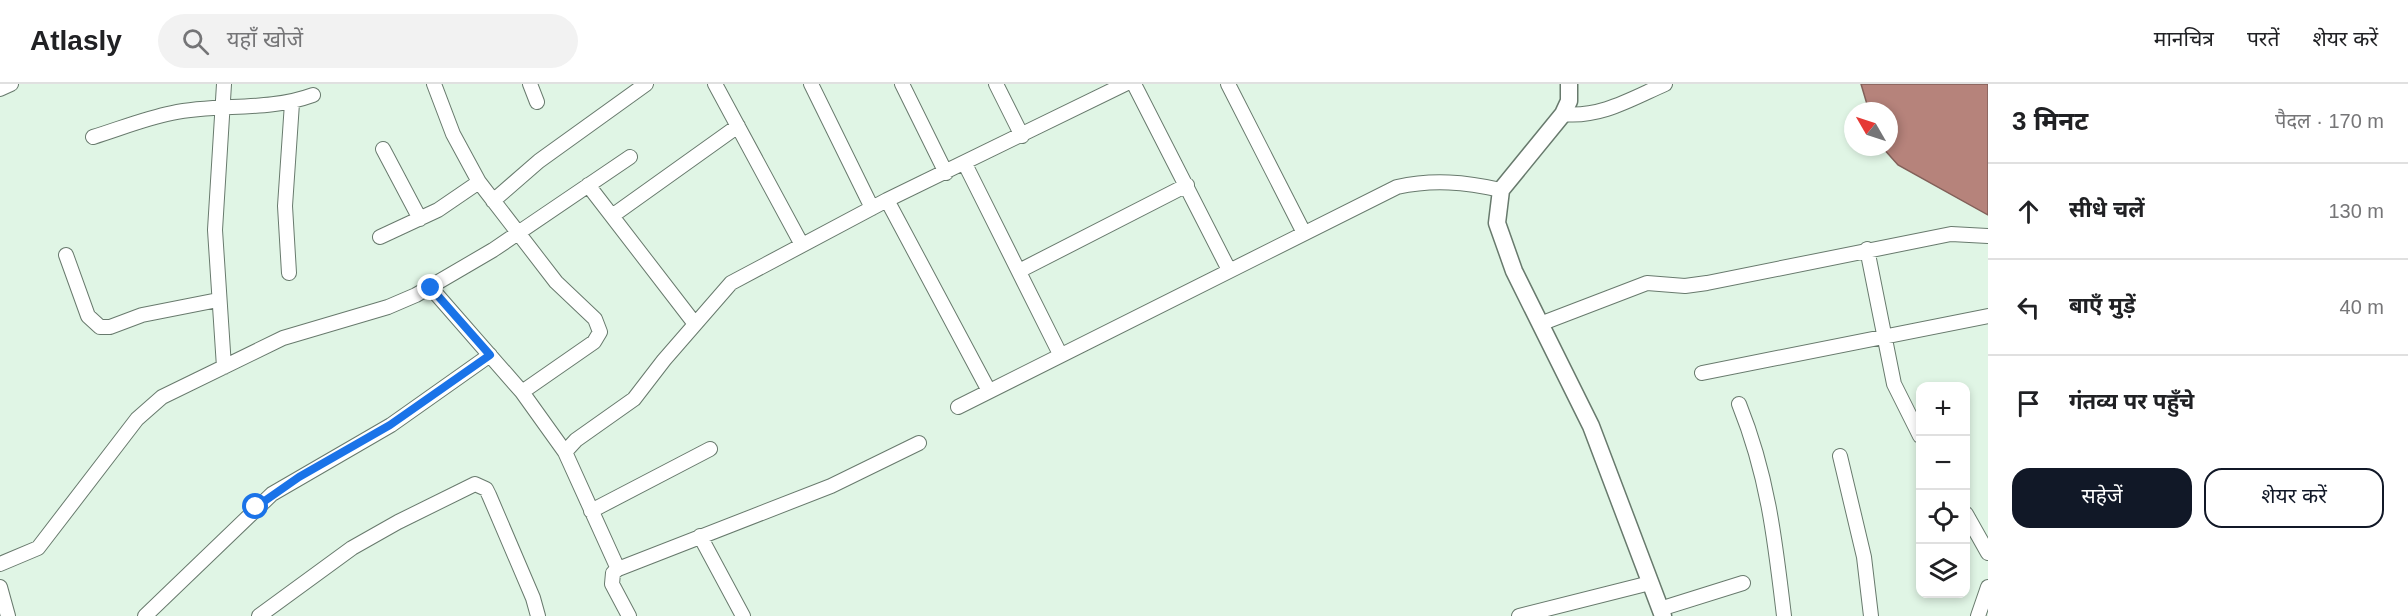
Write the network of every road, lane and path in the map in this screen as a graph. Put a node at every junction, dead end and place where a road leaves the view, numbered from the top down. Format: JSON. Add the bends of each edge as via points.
{"nodes":[{"id":1,"x":11,"y":84,"type":"edge"},
{"id":2,"x":224,"y":84,"type":"edge"},
{"id":3,"x":434,"y":84,"type":"edge"},
{"id":4,"x":530,"y":84,"type":"edge"},
{"id":5,"x":646,"y":84,"type":"edge"},
{"id":6,"x":716,"y":84,"type":"edge"},
{"id":7,"x":811,"y":84,"type":"edge"},
{"id":8,"x":902,"y":84,"type":"edge"},
{"id":9,"x":996,"y":84,"type":"edge"},
{"id":10,"x":1091,"y":84,"type":"edge"},
{"id":11,"x":1125,"y":84,"type":"edge"},
{"id":12,"x":1134,"y":84,"type":"edge"},
{"id":13,"x":1228,"y":84,"type":"edge"},
{"id":14,"x":1569,"y":84,"type":"edge"},
{"id":15,"x":1665,"y":84,"type":"edge"},
{"id":16,"x":0,"y":89,"type":"edge"},
{"id":17,"x":312,"y":95,"type":"dead end"},
{"id":18,"x":1098,"y":97,"type":"junction"},
{"id":19,"x":292,"y":102,"type":"junction"},
{"id":20,"x":537,"y":102,"type":"dead end"},
{"id":21,"x":222,"y":106,"type":"junction"},
{"id":22,"x":1563,"y":114,"type":"junction"},
{"id":23,"x":738,"y":126,"type":"junction"},
{"id":24,"x":1022,"y":135,"type":"junction"},
{"id":25,"x":93,"y":137,"type":"dead end"},
{"id":26,"x":383,"y":149,"type":"dead end"},
{"id":27,"x":630,"y":157,"type":"dead end"},
{"id":28,"x":965,"y":164,"type":"junction"},
{"id":29,"x":946,"y":173,"type":"junction"},
{"id":30,"x":479,"y":183,"type":"junction"},
{"id":31,"x":588,"y":185,"type":"junction"},
{"id":32,"x":1187,"y":185,"type":"junction"},
{"id":33,"x":1501,"y":190,"type":"junction"},
{"id":34,"x":887,"y":200,"type":"junction"},
{"id":35,"x":493,"y":201,"type":"junction"},
{"id":36,"x":872,"y":208,"type":"junction"},
{"id":37,"x":612,"y":216,"type":"junction"},
{"id":38,"x":420,"y":219,"type":"junction"},
{"id":39,"x":516,"y":232,"type":"junction"},
{"id":40,"x":1304,"y":232,"type":"junction"},
{"id":41,"x":1988,"y":236,"type":"edge"},
{"id":42,"x":380,"y":237,"type":"dead end"},
{"id":43,"x":802,"y":245,"type":"junction"},
{"id":44,"x":1867,"y":249,"type":"junction"},
{"id":45,"x":66,"y":255,"type":"dead end"},
{"id":46,"x":1229,"y":270,"type":"junction"},
{"id":47,"x":1019,"y":271,"type":"junction"},
{"id":48,"x":289,"y":273,"type":"dead end"},
{"id":49,"x":431,"y":288,"type":"junction"},
{"id":50,"x":218,"y":300,"type":"junction"},
{"id":51,"x":1988,"y":315,"type":"edge"},
{"id":52,"x":695,"y":324,"type":"junction"},
{"id":53,"x":1540,"y":324,"type":"junction"},
{"id":54,"x":1883,"y":335,"type":"junction"},
{"id":55,"x":1060,"y":354,"type":"junction"},
{"id":56,"x":490,"y":355,"type":"junction"},
{"id":57,"x":224,"y":367,"type":"junction"},
{"id":58,"x":1702,"y":373,"type":"dead end"},
{"id":59,"x":989,"y":391,"type":"junction"},
{"id":60,"x":522,"y":392,"type":"junction"},
{"id":61,"x":1739,"y":404,"type":"dead end"},
{"id":62,"x":958,"y":407,"type":"dead end"},
{"id":63,"x":1916,"y":428,"type":"edge"},
{"id":64,"x":919,"y":443,"type":"dead end"},
{"id":65,"x":710,"y":449,"type":"dead end"},
{"id":66,"x":565,"y":452,"type":"junction"},
{"id":67,"x":1840,"y":456,"type":"dead end"},
{"id":68,"x":591,"y":511,"type":"junction"},
{"id":69,"x":1970,"y":522,"type":"edge"},
{"id":70,"x":700,"y":536,"type":"junction"},
{"id":71,"x":1988,"y":553,"type":"edge"},
{"id":72,"x":4,"y":563,"type":"edge"},
{"id":73,"x":618,"y":569,"type":"junction"},
{"id":74,"x":1650,"y":583,"type":"junction"},
{"id":75,"x":1743,"y":584,"type":"dead end"},
{"id":76,"x":1988,"y":586,"type":"edge"},
{"id":77,"x":0,"y":588,"type":"edge"},
{"id":78,"x":1661,"y":613,"type":"edge"},
{"id":79,"x":8,"y":616,"type":"edge"},
{"id":80,"x":145,"y":616,"type":"edge"},
{"id":81,"x":259,"y":616,"type":"edge"},
{"id":82,"x":538,"y":616,"type":"edge"},
{"id":83,"x":629,"y":616,"type":"edge"},
{"id":84,"x":743,"y":616,"type":"edge"},
{"id":85,"x":1519,"y":616,"type":"edge"},
{"id":86,"x":1784,"y":616,"type":"edge"},
{"id":87,"x":1870,"y":616,"type":"edge"},
{"id":88,"x":1978,"y":616,"type":"edge"}],
"edges":[{"from":1,"to":16,"type":"street"},
{"from":2,"to":21,"type":"street"},
{"from":3,"to":30,"type":"street","via":[[453,134]]},
{"from":4,"to":20,"type":"street"},
{"from":5,"to":35,"type":"street","via":[[539,161]]},
{"from":6,"to":23,"type":"street"},
{"from":7,"to":36,"type":"street"},
{"from":8,"to":29,"type":"street"},
{"from":9,"to":24,"type":"street"},
{"from":10,"to":18,"type":"street"},
{"from":11,"to":18,"type":"street"},
{"from":12,"to":32,"type":"street"},
{"from":13,"to":40,"type":"street"},
{"from":14,"to":22,"type":"street","via":[[1569,101]]},
{"from":15,"to":22,"type":"street","via":[[1597,113]]},
{"from":17,"to":19,"type":"street"},
{"from":18,"to":24,"type":"street"},
{"from":19,"to":21,"type":"street","via":[[250,108]]},
{"from":19,"to":48,"type":"street","via":[[285,206]]},
{"from":21,"to":25,"type":"street","via":[[171,113]]},
{"from":21,"to":50,"type":"street","via":[[214,230]]},
{"from":22,"to":33,"type":"street"},
{"from":23,"to":37,"type":"street"},
{"from":23,"to":43,"type":"street"},
{"from":24,"to":28,"type":"street"},
{"from":26,"to":38,"type":"street"},
{"from":27,"to":31,"type":"street"},
{"from":28,"to":29,"type":"street"},
{"from":28,"to":47,"type":"street"},
{"from":29,"to":34,"type":"street"},
{"from":30,"to":35,"type":"street"},
{"from":30,"to":38,"type":"street"},
{"from":31,"to":37,"type":"street"},
{"from":31,"to":39,"type":"street"},
{"from":32,"to":46,"type":"street"},
{"from":32,"to":47,"type":"street"},
{"from":33,"to":40,"type":"street","via":[[1469,183],[1419,183],[1397,188]]},
{"from":33,"to":53,"type":"street","via":[[1497,223],[1503,246]]},
{"from":34,"to":36,"type":"street"},
{"from":34,"to":59,"type":"street"},
{"from":35,"to":39,"type":"street"},
{"from":36,"to":43,"type":"street"},
{"from":37,"to":52,"type":"street"},
{"from":38,"to":42,"type":"street"},
{"from":39,"to":49,"type":"street"},
{"from":39,"to":60,"type":"street","via":[[556,282],[595,319],[600,332],[594,342]]},
{"from":40,"to":46,"type":"street"},
{"from":41,"to":44,"type":"street","via":[[1951,234]]},
{"from":43,"to":52,"type":"street","via":[[731,283]]},
{"from":44,"to":53,"type":"street","via":[[1707,283],[1647,283]]},
{"from":44,"to":54,"type":"street"},
{"from":45,"to":50,"type":"street","via":[[88,316],[100,327]]},
{"from":46,"to":55,"type":"street"},
{"from":47,"to":55,"type":"street"},
{"from":49,"to":56,"type":"street"},
{"from":49,"to":57,"type":"street","via":[[388,307],[283,338]]},
{"from":50,"to":57,"type":"street"},
{"from":51,"to":54,"type":"street"},
{"from":52,"to":66,"type":"street","via":[[634,399]]},
{"from":53,"to":74,"type":"street","via":[[1591,426]]},
{"from":54,"to":58,"type":"street"},
{"from":54,"to":63,"type":"street","via":[[1894,384]]},
{"from":55,"to":59,"type":"street"},
{"from":56,"to":60,"type":"street"},
{"from":56,"to":80,"type":"street","via":[[390,425],[272,494]]},
{"from":57,"to":72,"type":"street","via":[[151,406],[38,548]]},
{"from":59,"to":62,"type":"street"},
{"from":60,"to":66,"type":"street"},
{"from":61,"to":86,"type":"street","via":[[1756,446],[1773,520]]},
{"from":64,"to":70,"type":"street","via":[[831,486]]},
{"from":65,"to":68,"type":"street"},
{"from":66,"to":68,"type":"street"},
{"from":67,"to":87,"type":"street","via":[[1864,556]]},
{"from":68,"to":73,"type":"street"},
{"from":69,"to":71,"type":"street"},
{"from":70,"to":73,"type":"street"},
{"from":70,"to":84,"type":"street"},
{"from":73,"to":83,"type":"street","via":[[613,573],[612,584]]},
{"from":74,"to":78,"type":"street"},
{"from":74,"to":85,"type":"street"},
{"from":75,"to":78,"type":"street"},
{"from":76,"to":88,"type":"street"},
{"from":77,"to":79,"type":"street"},
{"from":81,"to":82,"type":"street","via":[[352,548],[475,484],[489,495]]}]}
